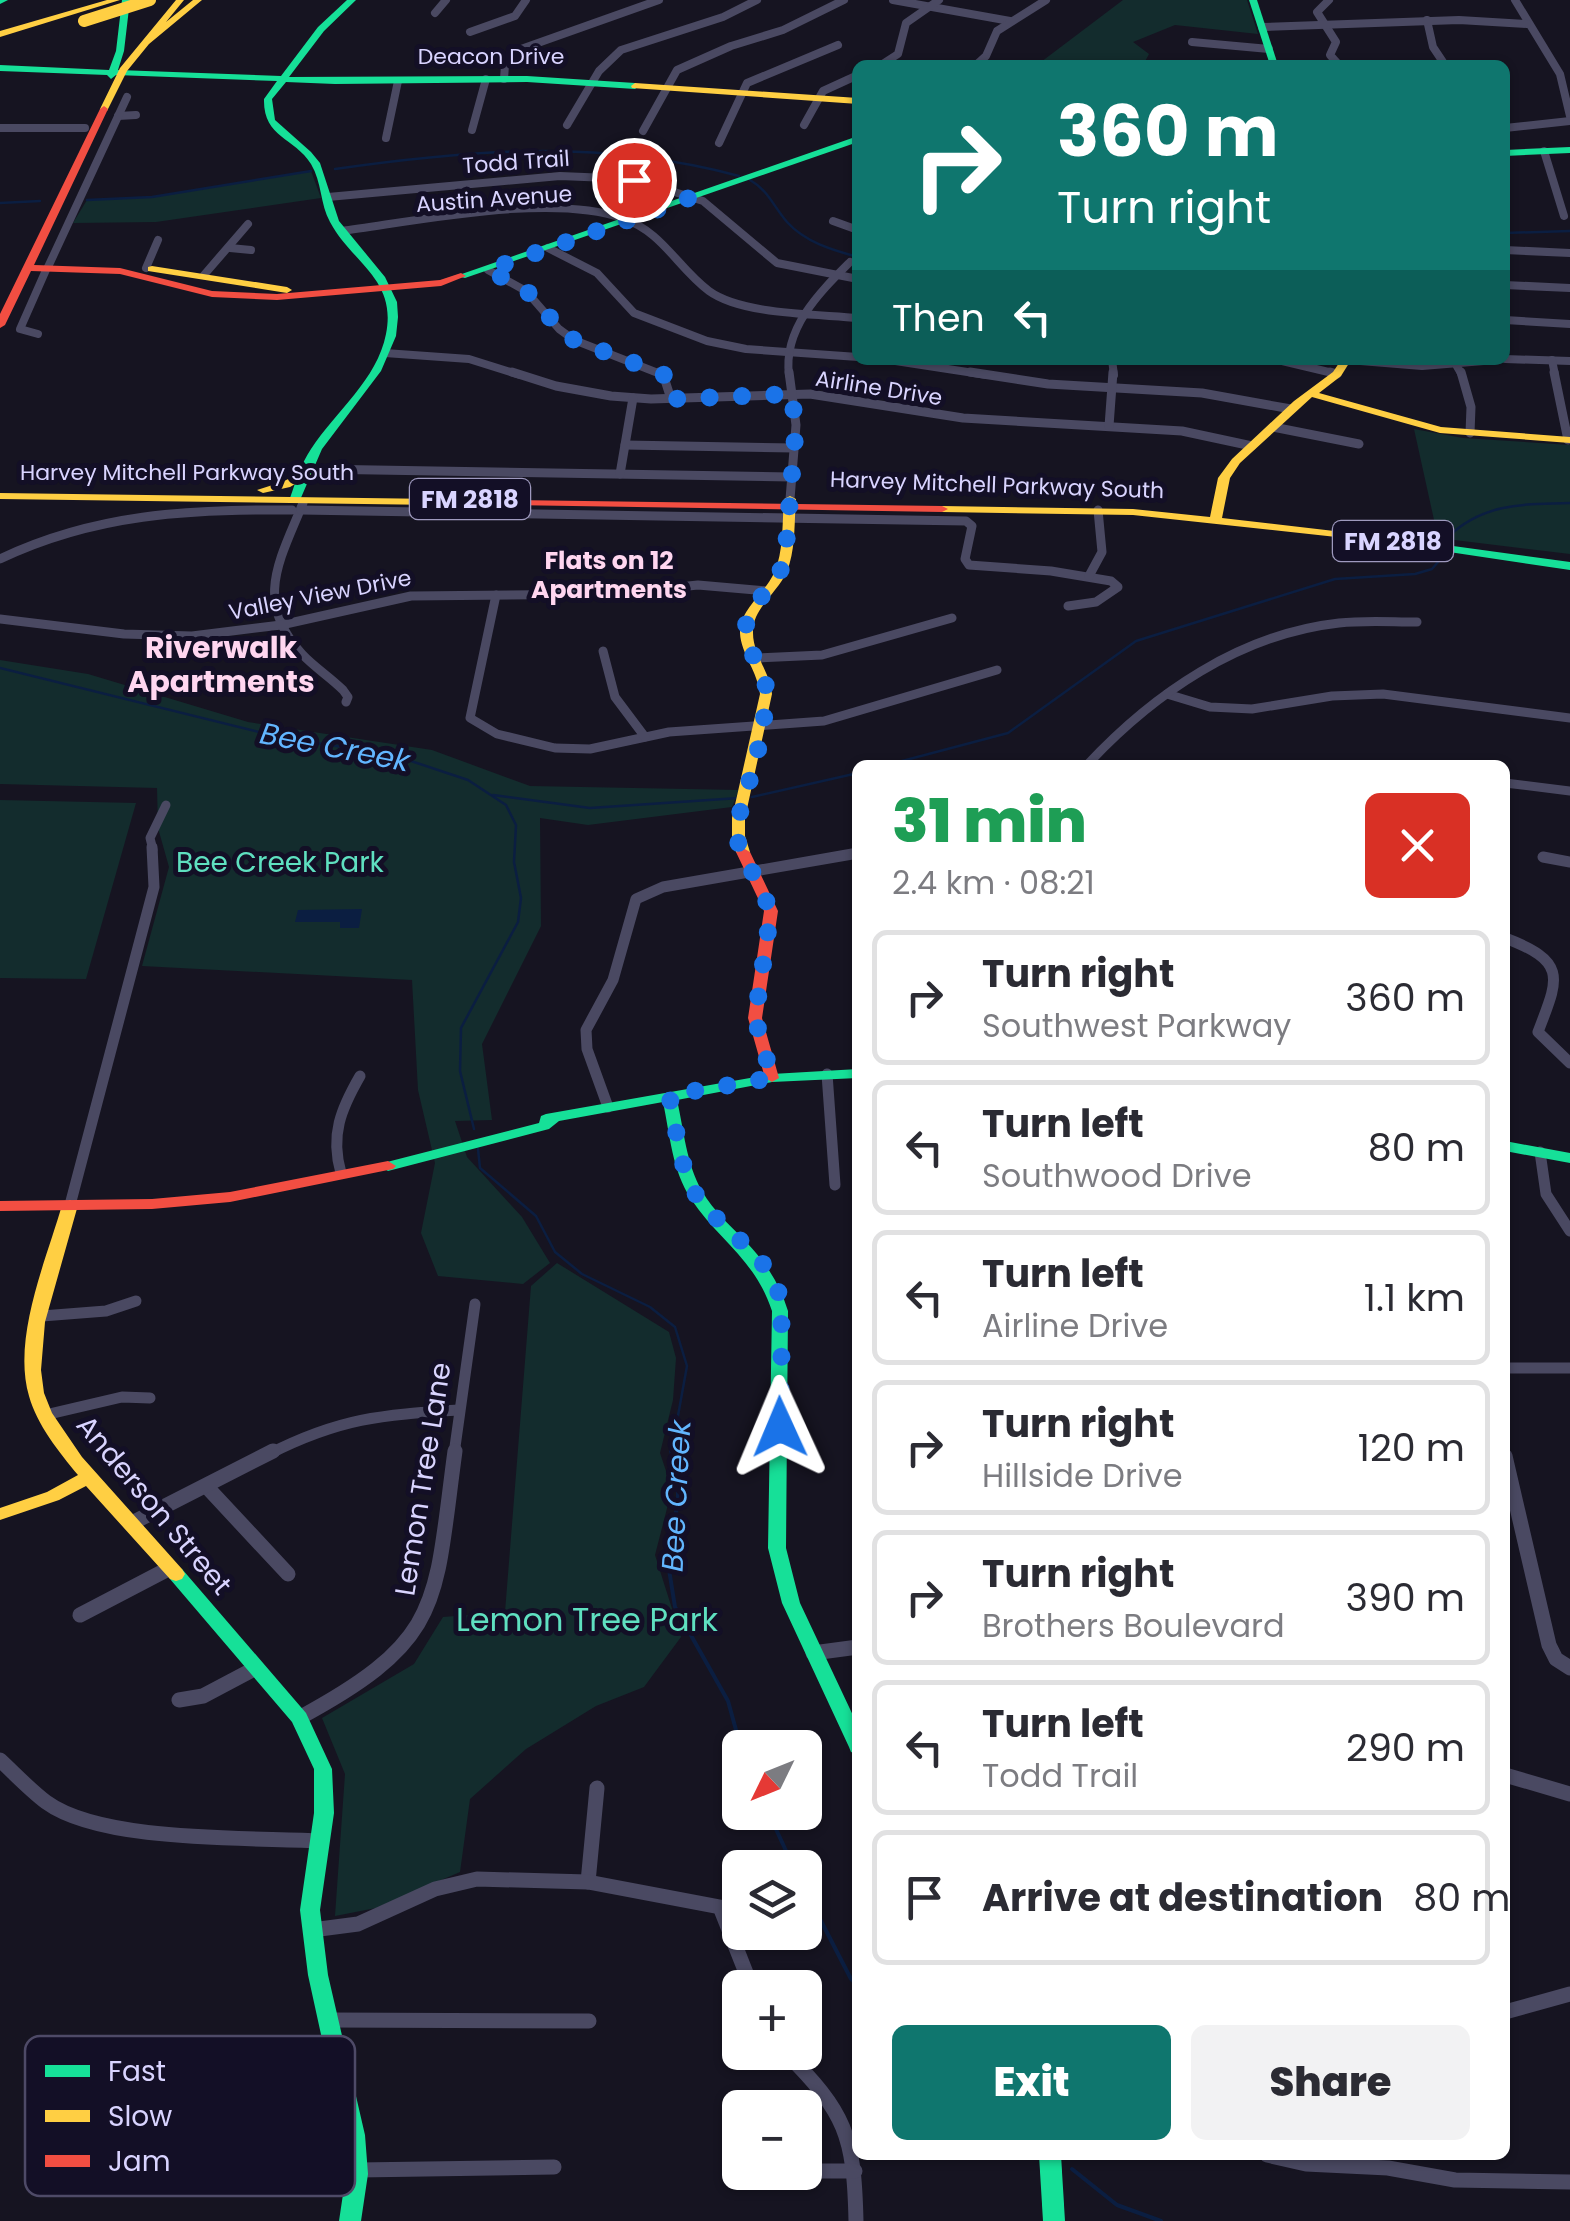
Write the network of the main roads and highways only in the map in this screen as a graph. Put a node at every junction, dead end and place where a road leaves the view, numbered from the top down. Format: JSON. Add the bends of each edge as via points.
{"nodes":[{"id":1,"x":126,"y":0,"type":"edge"},
{"id":2,"x":150,"y":0,"type":"edge"},
{"id":3,"x":180,"y":0,"type":"edge"},
{"id":4,"x":198,"y":0,"type":"edge"},
{"id":5,"x":352,"y":0,"type":"edge"},
{"id":6,"x":1253,"y":0,"type":"edge"},
{"id":7,"x":99,"y":9,"type":"edge"},
{"id":8,"x":0,"y":37,"type":"edge"},
{"id":9,"x":148,"y":41,"type":"junction"},
{"id":10,"x":1272,"y":57,"type":"edge"},
{"id":11,"x":0,"y":68,"type":"edge"},
{"id":12,"x":119,"y":70,"type":"junction"},
{"id":13,"x":284,"y":78,"type":"junction"},
{"id":14,"x":852,"y":100,"type":"edge"},
{"id":15,"x":108,"y":107,"type":"junction"},
{"id":16,"x":852,"y":141,"type":"edge"},
{"id":17,"x":1570,"y":150,"type":"edge"},
{"id":18,"x":1510,"y":153,"type":"edge"},
{"id":19,"x":82,"y":161,"type":"junction"},
{"id":20,"x":34,"y":268,"type":"junction"},
{"id":21,"x":172,"y":276,"type":"junction"},
{"id":22,"x":388,"y":289,"type":"junction"},
{"id":23,"x":253,"y":290,"type":"junction"},
{"id":24,"x":0,"y":302,"type":"edge"},
{"id":25,"x":0,"y":325,"type":"edge"},
{"id":26,"x":1343,"y":365,"type":"edge"},
{"id":27,"x":1312,"y":394,"type":"junction"},
{"id":28,"x":1569,"y":440,"type":"edge"},
{"id":29,"x":1,"y":494,"type":"edge"},
{"id":30,"x":302,"y":494,"type":"junction"},
{"id":31,"x":789,"y":500,"type":"junction"},
{"id":32,"x":1216,"y":515,"type":"junction"},
{"id":33,"x":1570,"y":563,"type":"edge"},
{"id":34,"x":852,"y":1073,"type":"edge"},
{"id":35,"x":772,"y":1078,"type":"junction"},
{"id":36,"x":669,"y":1095,"type":"junction"},
{"id":37,"x":1510,"y":1147,"type":"edge"},
{"id":38,"x":1570,"y":1158,"type":"edge"},
{"id":39,"x":70,"y":1205,"type":"junction"},
{"id":40,"x":0,"y":1206,"type":"edge"},
{"id":41,"x":91,"y":1476,"type":"junction"},
{"id":42,"x":0,"y":1514,"type":"edge"},
{"id":43,"x":852,"y":1734,"type":"edge"},
{"id":44,"x":333,"y":2036,"type":"edge"},
{"id":45,"x":355,"y":2154,"type":"edge"},
{"id":46,"x":1050,"y":2160,"type":"edge"},
{"id":47,"x":355,"y":2189,"type":"edge"},
{"id":48,"x":354,"y":2196,"type":"edge"},
{"id":49,"x":350,"y":2221,"type":"edge"},
{"id":50,"x":1054,"y":2221,"type":"edge"}],
"edges":[{"from":1,"to":12,"type":"main road"},
{"from":2,"to":7,"type":"main road","bridge":true},
{"from":3,"to":9,"type":"main road"},
{"from":4,"to":9,"type":"main road"},
{"from":5,"to":13,"type":"main road"},
{"from":6,"to":10,"type":"main road"},
{"from":7,"to":8,"type":"main road"},
{"from":9,"to":12,"type":"main road"},
{"from":11,"to":12,"type":"main road","name":"Deacon Drive"},
{"from":12,"to":13,"type":"main road","name":"Deacon Drive"},
{"from":12,"to":15,"type":"main road"},
{"from":13,"to":14,"type":"main road","name":"Deacon Drive","via":[[495,79]]},
{"from":13,"to":22,"type":"main road","via":[[268,99],[268,120],[320,170],[341,231]]},
{"from":15,"to":19,"type":"main road"},
{"from":15,"to":19,"type":"main road","via":[[85,128]]},
{"from":16,"to":22,"type":"main road","via":[[488,270]]},
{"from":17,"to":18,"type":"main road"},
{"from":19,"to":20,"type":"main road"},
{"from":20,"to":21,"type":"main road"},
{"from":20,"to":21,"type":"main road","via":[[146,268]]},
{"from":20,"to":24,"type":"main road"},
{"from":20,"to":25,"type":"main road"},
{"from":21,"to":23,"type":"main road","via":[[204,275]]},
{"from":21,"to":23,"type":"main road","via":[[212,294]]},
{"from":22,"to":23,"type":"main road","via":[[326,295]]},
{"from":22,"to":30,"type":"main road","via":[[393,313],[385,352],[323,441]]},
{"from":26,"to":27,"type":"main road"},
{"from":27,"to":28,"type":"main road","via":[[1407,423]]},
{"from":27,"to":32,"type":"main road","via":[[1224,478]]},
{"from":29,"to":30,"type":"main road","name":"Harvey Mitchell Parkway South","number":"FM 2818"},
{"from":29,"to":30,"type":"main road","name":"Harvey Mitchell Parkway South","number":"FM 2818"},
{"from":30,"to":31,"type":"main road","name":"Harvey Mitchell Parkway South","number":"FM 2818"},
{"from":30,"to":31,"type":"main road","name":"Harvey Mitchell Parkway South","number":"FM 2818","via":[[328,488]]},
{"from":31,"to":32,"type":"main road","name":"Harvey Mitchell Parkway South","number":"FM 2818"},
{"from":31,"to":32,"type":"main road","name":"Harvey Mitchell Parkway South","number":"FM 2818","via":[[1113,505]]},
{"from":31,"to":35,"type":"main road","via":[[785,559],[747,622],[747,642],[766,690],[736,838],[771,911],[755,1018]]},
{"from":32,"to":33,"type":"main road","name":"Harvey Mitchell Parkway South","number":"FM 2818"},
{"from":34,"to":35,"type":"main road"},
{"from":35,"to":36,"type":"main road"},
{"from":36,"to":39,"type":"main road","via":[[539,1118],[341,1173],[188,1202]]},
{"from":36,"to":43,"type":"main road","via":[[698,1197],[776,1286],[777,1548],[791,1603]]},
{"from":37,"to":38,"type":"main road"},
{"from":39,"to":40,"type":"main road"},
{"from":39,"to":41,"type":"main road","name":"Anderson Street","via":[[34,1376],[45,1415]]},
{"from":41,"to":42,"type":"main road"},
{"from":41,"to":44,"type":"main road","name":"Anderson Street","via":[[313,1739],[327,1787],[312,1930]]},
{"from":45,"to":47,"type":"main road","name":"Anderson Street"},
{"from":46,"to":50,"type":"main road"},
{"from":48,"to":49,"type":"main road","name":"Anderson Street"}]}
